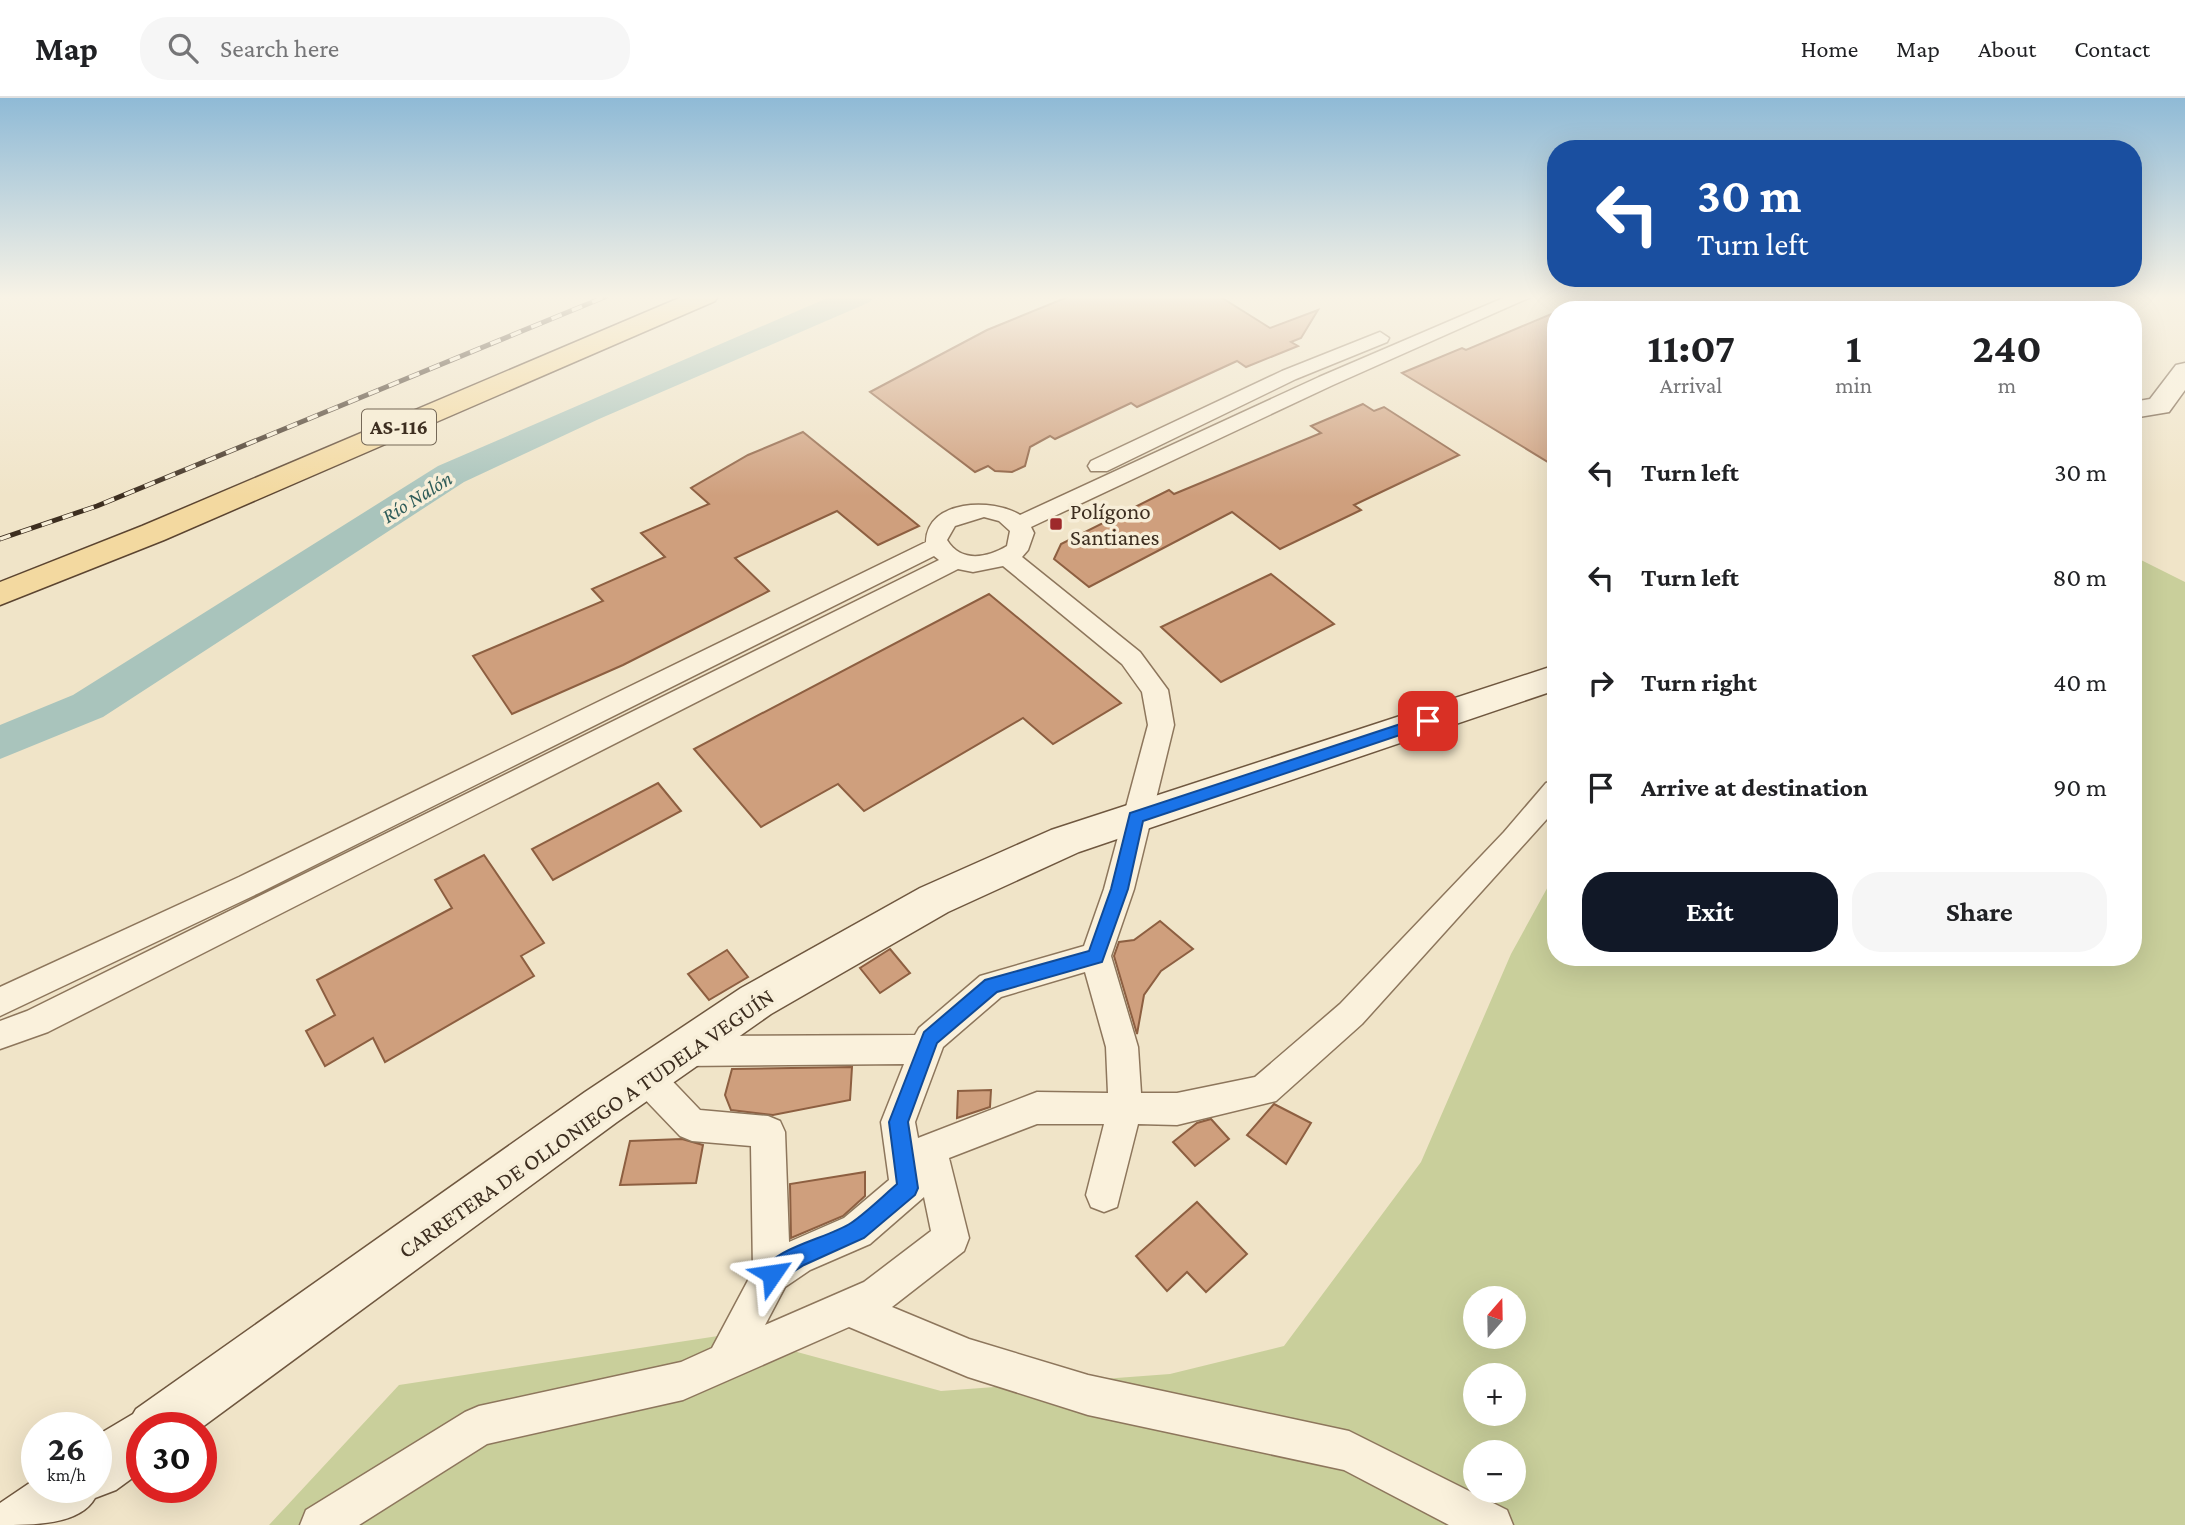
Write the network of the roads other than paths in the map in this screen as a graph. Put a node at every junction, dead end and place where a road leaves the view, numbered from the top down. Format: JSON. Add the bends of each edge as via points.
{"nodes":[{"id":1,"x":549,"y":363,"type":"edge"},
{"id":2,"x":1319,"y":363,"type":"edge"},
{"id":3,"x":1371,"y":363,"type":"edge"},
{"id":4,"x":2185,"y":371,"type":"edge"},
{"id":5,"x":2142,"y":408,"type":"edge"},
{"id":6,"x":1011,"y":519,"type":"junction"},
{"id":7,"x":946,"y":553,"type":"junction"},
{"id":8,"x":1007,"y":557,"type":"junction"},
{"id":9,"x":93,"y":558,"type":"junction"},
{"id":10,"x":0,"y":593,"type":"edge"},
{"id":11,"x":0,"y":604,"type":"edge"},
{"id":12,"x":1547,"y":680,"type":"edge"},
{"id":13,"x":1547,"y":801,"type":"edge"},
{"id":14,"x":1136,"y":817,"type":"junction"},
{"id":15,"x":1096,"y":956,"type":"junction"},
{"id":16,"x":0,"y":1002,"type":"edge"},
{"id":17,"x":0,"y":1035,"type":"edge"},
{"id":18,"x":926,"y":1049,"type":"junction"},
{"id":19,"x":664,"y":1064,"type":"junction"},
{"id":20,"x":1125,"y":1109,"type":"junction"},
{"id":21,"x":921,"y":1177,"type":"junction"},
{"id":22,"x":1104,"y":1195,"type":"dead end"},
{"id":23,"x":772,"y":1274,"type":"junction"},
{"id":24,"x":848,"y":1307,"type":"junction"},
{"id":25,"x":726,"y":1362,"type":"junction"},
{"id":26,"x":177,"y":1412,"type":"edge"},
{"id":27,"x":50,"y":1503,"type":"edge"},
{"id":28,"x":18,"y":1525,"type":"edge"},
{"id":29,"x":321,"y":1525,"type":"edge"},
{"id":30,"x":1492,"y":1525,"type":"edge"}],
"edges":[{"from":1,"to":9,"type":"main road","number":"AS-116"},
{"from":2,"to":6,"type":"street"},
{"from":3,"to":6,"type":"street"},
{"from":4,"to":5,"type":"street","via":[[2159,405]]},
{"from":6,"to":7,"type":"street","via":[[984,510],[950,518],[937,531]]},
{"from":6,"to":8,"type":"street","via":[[1023,533],[1022,543]]},
{"from":7,"to":8,"type":"street","via":[[978,565]]},
{"from":7,"to":16,"type":"street"},
{"from":7,"to":17,"type":"street","via":[[62,1009]]},
{"from":8,"to":14,"type":"street","via":[[1131,658],[1154,690],[1161,725]]},
{"from":9,"to":10,"type":"main road","number":"AS-116"},
{"from":9,"to":11,"type":"main road","number":"AS-116"},
{"from":12,"to":14,"type":"street","name":"CARRETERA DE OLLONIEGO A TUDELA VEGUÍN"},
{"from":13,"to":20,"type":"street","via":[[1351,1014],[1264,1090],[1177,1109]]},
{"from":14,"to":15,"type":"street","via":[[1119,889]]},
{"from":14,"to":19,"type":"street","name":"CARRETERA DE OLLONIEGO A TUDELA VEGUÍN","via":[[1065,841],[934,900],[756,1001]]},
{"from":15,"to":18,"type":"street","via":[[991,986],[930,1038]]},
{"from":15,"to":20,"type":"street","via":[[1122,1047]]},
{"from":18,"to":19,"type":"street"},
{"from":18,"to":21,"type":"street","via":[[898,1122]]},
{"from":19,"to":23,"type":"street","via":[[692,1125],[768,1132]]},
{"from":19,"to":26,"type":"street","name":"CARRETERA DE OLLONIEGO A TUDELA VEGUÍN"},
{"from":20,"to":21,"type":"street","via":[[1037,1108],[930,1149]]},
{"from":20,"to":22,"type":"street"},
{"from":21,"to":23,"type":"street","via":[[857,1231],[797,1257]]},
{"from":21,"to":24,"type":"street","via":[[951,1238],[877,1294]]},
{"from":23,"to":25,"type":"street"},
{"from":24,"to":25,"type":"street"},
{"from":24,"to":30,"type":"street","via":[[968,1358],[1088,1395],[1349,1451]]},
{"from":25,"to":29,"type":"street","via":[[683,1381],[479,1426]]},
{"from":27,"to":28,"type":"street"}]}
